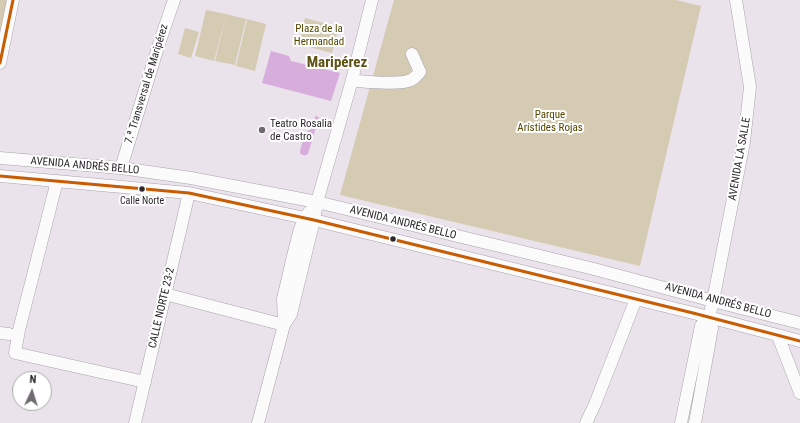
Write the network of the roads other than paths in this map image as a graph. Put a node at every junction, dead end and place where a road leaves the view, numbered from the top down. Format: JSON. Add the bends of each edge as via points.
{"nodes":[{"id":1,"x":13,"y":0,"type":"edge"},
{"id":2,"x":174,"y":0,"type":"edge"},
{"id":3,"x":372,"y":0,"type":"edge"},
{"id":4,"x":736,"y":0,"type":"edge"},
{"id":5,"x":412,"y":54,"type":"dead end"},
{"id":6,"x":0,"y":63,"type":"edge"},
{"id":7,"x":352,"y":80,"type":"junction"},
{"id":8,"x":0,"y":158,"type":"edge"},
{"id":9,"x":121,"y":168,"type":"junction"},
{"id":10,"x":0,"y":176,"type":"edge"},
{"id":11,"x":57,"y":181,"type":"junction"},
{"id":12,"x":189,"y":194,"type":"junction"},
{"id":13,"x":317,"y":202,"type":"junction"},
{"id":14,"x":309,"y":219,"type":"junction"},
{"id":15,"x":165,"y":294,"type":"junction"},
{"id":16,"x":636,"y":299,"type":"junction"},
{"id":17,"x":713,"y":301,"type":"junction"},
{"id":18,"x":709,"y":317,"type":"junction"},
{"id":19,"x":800,"y":323,"type":"edge"},
{"id":20,"x":284,"y":325,"type":"junction"},
{"id":21,"x":778,"y":336,"type":"junction"},
{"id":22,"x":800,"y":341,"type":"edge"},
{"id":23,"x":144,"y":382,"type":"junction"},
{"id":24,"x":800,"y":393,"type":"edge"},
{"id":25,"x":135,"y":423,"type":"edge"},
{"id":26,"x":258,"y":423,"type":"edge"},
{"id":27,"x":586,"y":423,"type":"edge"},
{"id":28,"x":681,"y":423,"type":"edge"},
{"id":29,"x":695,"y":423,"type":"edge"}],
"edges":[{"from":1,"to":6,"type":"street"},
{"from":2,"to":9,"type":"street","name":"7.ª Transversal de Maripérez"},
{"from":3,"to":7,"type":"street"},
{"from":4,"to":17,"type":"street","name":"AVENIDA LA SALLE","via":[[750,87],[744,142]]},
{"from":5,"to":7,"type":"street","via":[[420,72],[411,80]]},
{"from":7,"to":13,"type":"street"},
{"from":8,"to":9,"type":"street","name":"AVENIDA ANDRÉS BELLO"},
{"from":9,"to":13,"type":"street","name":"AVENIDA ANDRÉS BELLO","via":[[191,178]]},
{"from":10,"to":11,"type":"street","name":"AVENIDA ANDRÉS BELLO"},
{"from":11,"to":12,"type":"street","name":"AVENIDA ANDRÉS BELLO"},
{"from":11,"to":23,"type":"street","via":[[15,353]]},
{"from":12,"to":14,"type":"street","name":"AVENIDA ANDRÉS BELLO"},
{"from":12,"to":15,"type":"street","name":"CALLE NORTE 23-2"},
{"from":13,"to":14,"type":"street"},
{"from":13,"to":17,"type":"street","name":"AVENIDA ANDRÉS BELLO","via":[[594,269]]},
{"from":14,"to":16,"type":"street","name":"AVENIDA ANDRÉS BELLO"},
{"from":14,"to":20,"type":"street","via":[[298,234],[283,299]]},
{"from":15,"to":20,"type":"street"},
{"from":15,"to":23,"type":"street","name":"CALLE NORTE 23-2"},
{"from":16,"to":18,"type":"street","name":"AVENIDA ANDRÉS BELLO"},
{"from":16,"to":27,"type":"street"},
{"from":17,"to":18,"type":"street","name":"AVENIDA LA SALLE"},
{"from":17,"to":19,"type":"street","name":"AVENIDA ANDRÉS BELLO"},
{"from":18,"to":21,"type":"street","name":"AVENIDA ANDRÉS BELLO"},
{"from":18,"to":28,"type":"street","name":"AVENIDA LA SALLE","via":[[701,326]]},
{"from":18,"to":29,"type":"street","name":"AVENIDA LA SALLE","via":[[712,328]]},
{"from":20,"to":26,"type":"street"},
{"from":21,"to":22,"type":"street","name":"AVENIDA ANDRÉS BELLO"},
{"from":21,"to":24,"type":"street"},
{"from":23,"to":25,"type":"street","name":"CALLE NORTE 23-2"}]}
